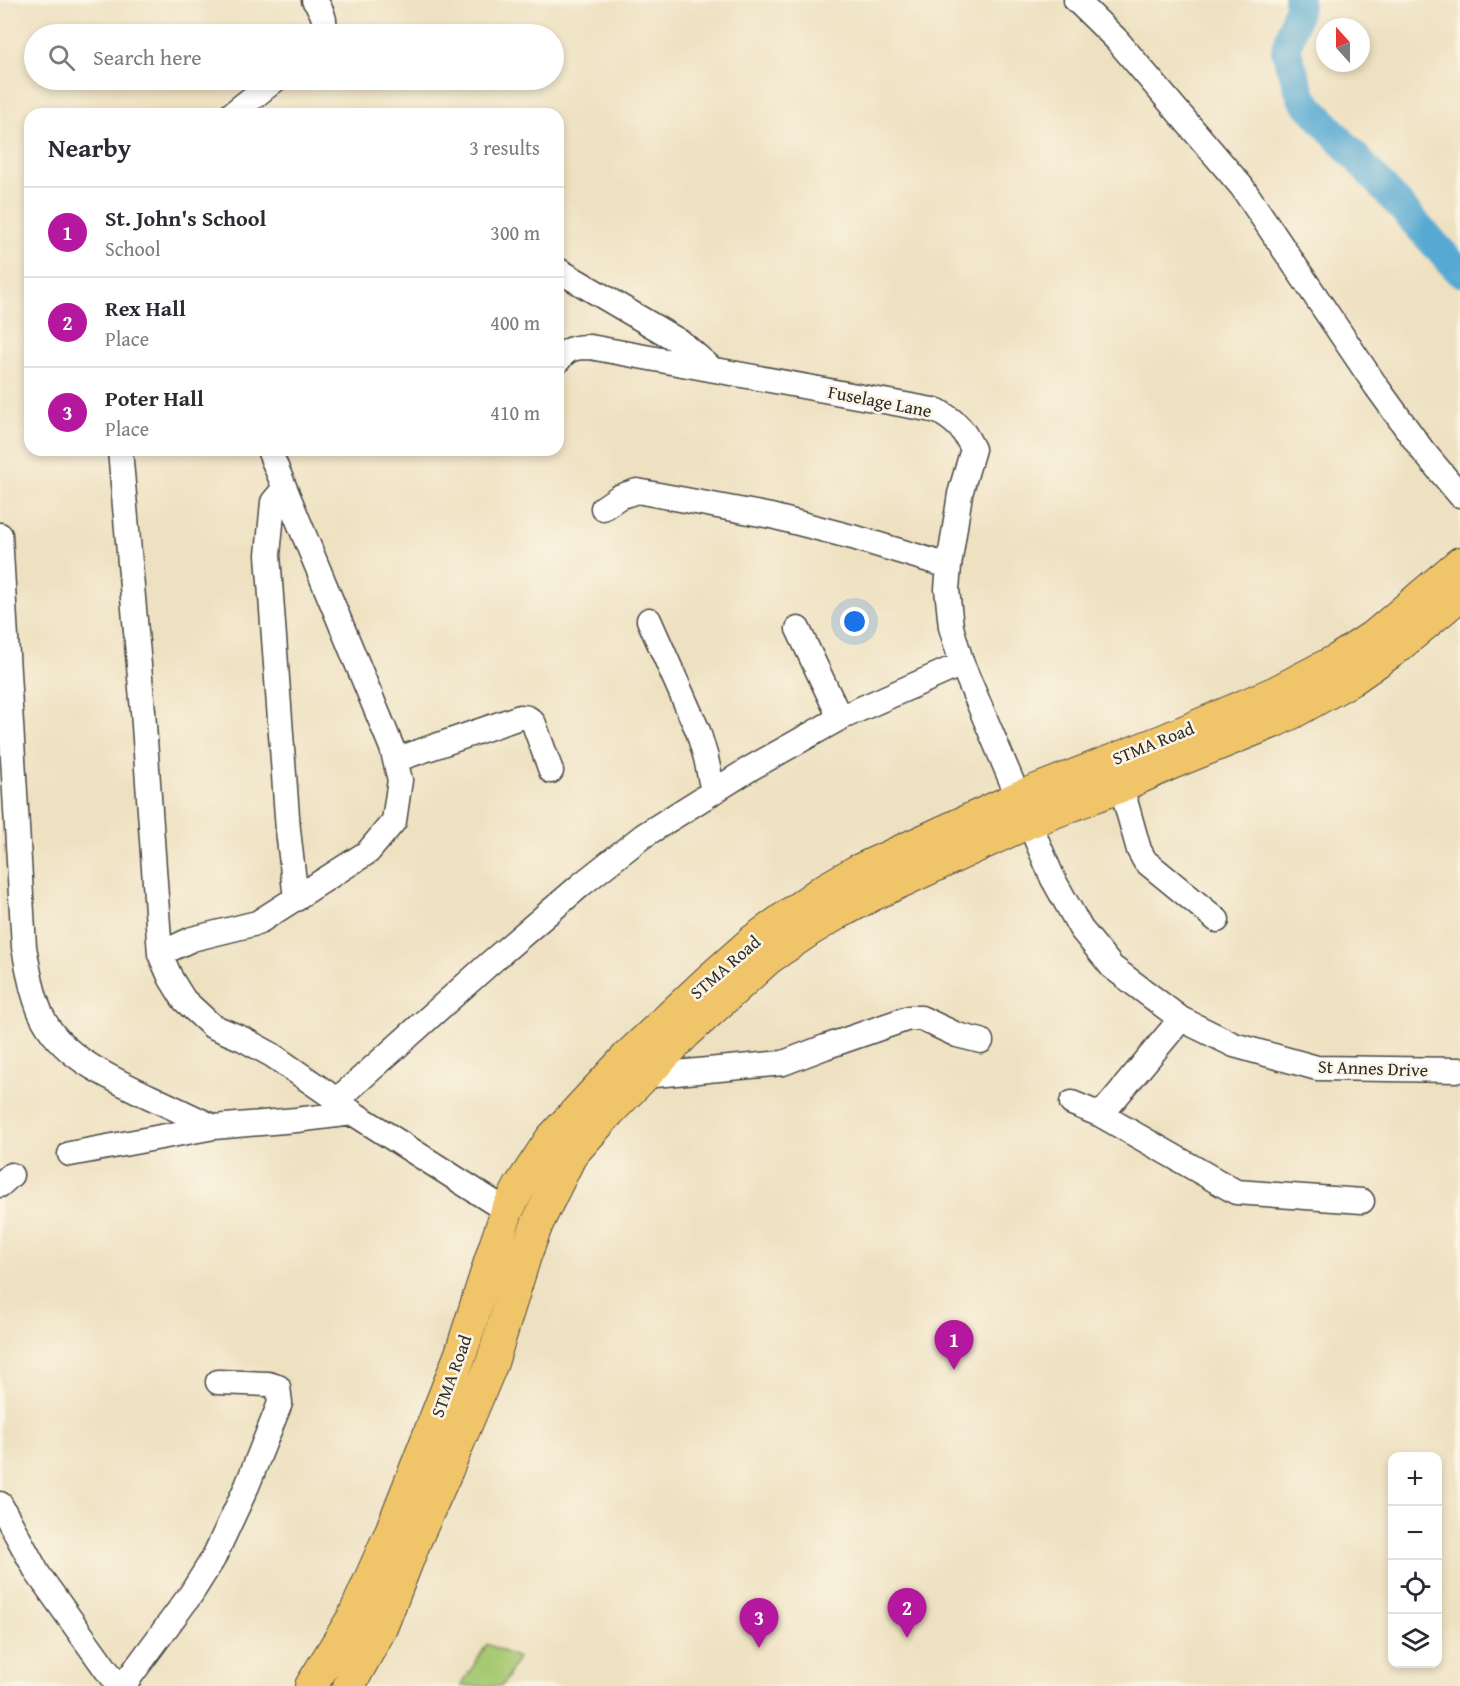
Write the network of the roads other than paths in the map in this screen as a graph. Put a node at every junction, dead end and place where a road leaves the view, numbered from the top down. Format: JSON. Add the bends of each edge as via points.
{"nodes":[{"id":1,"x":314,"y":0,"type":"edge"},
{"id":2,"x":1076,"y":0,"type":"edge"},
{"id":3,"x":324,"y":24,"type":"edge"},
{"id":4,"x":262,"y":90,"type":"edge"},
{"id":5,"x":240,"y":108,"type":"edge"},
{"id":6,"x":564,"y":274,"type":"edge"},
{"id":7,"x":564,"y":353,"type":"edge"},
{"id":8,"x":712,"y":369,"type":"junction"},
{"id":9,"x":121,"y":456,"type":"edge"},
{"id":10,"x":271,"y":456,"type":"edge"},
{"id":11,"x":284,"y":489,"type":"junction"},
{"id":12,"x":1460,"y":495,"type":"edge"},
{"id":13,"x":603,"y":508,"type":"dead end"},
{"id":14,"x":0,"y":535,"type":"edge"},
{"id":15,"x":1460,"y":562,"type":"edge"},
{"id":16,"x":949,"y":566,"type":"junction"},
{"id":17,"x":1460,"y":595,"type":"edge"},
{"id":18,"x":649,"y":620,"type":"dead end"},
{"id":19,"x":798,"y":629,"type":"dead end"},
{"id":20,"x":962,"y":664,"type":"junction"},
{"id":21,"x":840,"y":718,"type":"junction"},
{"id":22,"x":395,"y":760,"type":"junction"},
{"id":23,"x":551,"y":771,"type":"dead end"},
{"id":24,"x":1121,"y":786,"type":"junction"},
{"id":25,"x":713,"y":792,"type":"junction"},
{"id":26,"x":1024,"y":809,"type":"junction"},
{"id":27,"x":296,"y":899,"type":"junction"},
{"id":28,"x":1216,"y":920,"type":"dead end"},
{"id":29,"x":160,"y":954,"type":"junction"},
{"id":30,"x":1181,"y":1019,"type":"junction"},
{"id":31,"x":981,"y":1041,"type":"dead end"},
{"id":32,"x":1460,"y":1070,"type":"edge"},
{"id":33,"x":644,"y":1076,"type":"junction"},
{"id":34,"x":1072,"y":1103,"type":"dead end"},
{"id":35,"x":345,"y":1106,"type":"junction"},
{"id":36,"x":1101,"y":1115,"type":"junction"},
{"id":37,"x":214,"y":1127,"type":"junction"},
{"id":38,"x":69,"y":1154,"type":"dead end"},
{"id":39,"x":1362,"y":1201,"type":"dead end"},
{"id":40,"x":507,"y":1211,"type":"junction"},
{"id":41,"x":218,"y":1382,"type":"dead end"},
{"id":42,"x":0,"y":1504,"type":"edge"},
{"id":43,"x":118,"y":1686,"type":"edge"},
{"id":44,"x":123,"y":1686,"type":"edge"},
{"id":45,"x":311,"y":1686,"type":"edge"},
{"id":46,"x":349,"y":1686,"type":"edge"}],
"edges":[{"from":1,"to":3,"type":"street"},
{"from":2,"to":12,"type":"street","via":[[1116,39],[1242,187],[1376,386]]},
{"from":4,"to":5,"type":"street"},
{"from":6,"to":8,"type":"street","via":[[682,343]]},
{"from":7,"to":8,"type":"street","name":"Fuselage Lane","via":[[584,347]]},
{"from":8,"to":16,"type":"street","name":"Fuselage Lane","via":[[938,411],[956,422],[973,449],[960,494]]},
{"from":9,"to":29,"type":"street"},
{"from":10,"to":11,"type":"street"},
{"from":11,"to":22,"type":"street"},
{"from":11,"to":27,"type":"street","via":[[273,502],[268,555]]},
{"from":13,"to":16,"type":"street","via":[[637,491],[771,516]]},
{"from":14,"to":37,"type":"street","via":[[24,947],[42,1015],[58,1039],[81,1060]]},
{"from":15,"to":26,"type":"main road","name":"STMA Road","via":[[1378,633],[1337,660]]},
{"from":16,"to":20,"type":"street","name":"Fuselage Lane","via":[[946,589],[951,627]]},
{"from":17,"to":24,"type":"main road","name":"STMA Road","via":[[1351,680],[1273,722]]},
{"from":18,"to":25,"type":"street","via":[[698,731]]},
{"from":19,"to":21,"type":"street"},
{"from":20,"to":21,"type":"street"},
{"from":20,"to":26,"type":"street","name":"Fuselage Lane"},
{"from":21,"to":25,"type":"street"},
{"from":22,"to":23,"type":"street","via":[[526,717],[534,724]]},
{"from":22,"to":27,"type":"street","via":[[400,780],[394,821],[368,852]]},
{"from":24,"to":26,"type":"main road","name":"STMA Road"},
{"from":24,"to":28,"type":"street","via":[[1145,861]]},
{"from":25,"to":35,"type":"street","via":[[644,836],[582,884],[481,971]]},
{"from":26,"to":30,"type":"street","name":"St Annes Drive","via":[[1053,879],[1081,928],[1112,967]]},
{"from":26,"to":33,"type":"main road","name":"STMA Road","via":[[810,930],[769,958]]},
{"from":26,"to":40,"type":"main road","name":"STMA Road","via":[[856,871],[754,940],[592,1093],[551,1139]]},
{"from":27,"to":29,"type":"street","via":[[256,923],[192,939]]},
{"from":29,"to":35,"type":"street","via":[[184,1000],[212,1026],[272,1055]]},
{"from":30,"to":32,"type":"street","name":"St Annes Drive","via":[[1234,1045],[1317,1068]]},
{"from":30,"to":36,"type":"street"},
{"from":31,"to":33,"type":"street","via":[[921,1018],[909,1018],[783,1064]]},
{"from":33,"to":46,"type":"main road","name":"STMA Road","via":[[571,1155],[537,1224],[492,1363],[381,1628]]},
{"from":34,"to":36,"type":"street"},
{"from":35,"to":37,"type":"street","via":[[296,1120]]},
{"from":35,"to":40,"type":"street"},
{"from":36,"to":39,"type":"street","via":[[1236,1192]]},
{"from":37,"to":38,"type":"street"},
{"from":40,"to":45,"type":"main road","name":"STMA Road","via":[[461,1353],[390,1534],[353,1618]]},
{"from":41,"to":44,"type":"street","via":[[278,1387],[280,1402],[213,1559]]},
{"from":42,"to":43,"type":"street","via":[[38,1574]]}]}
